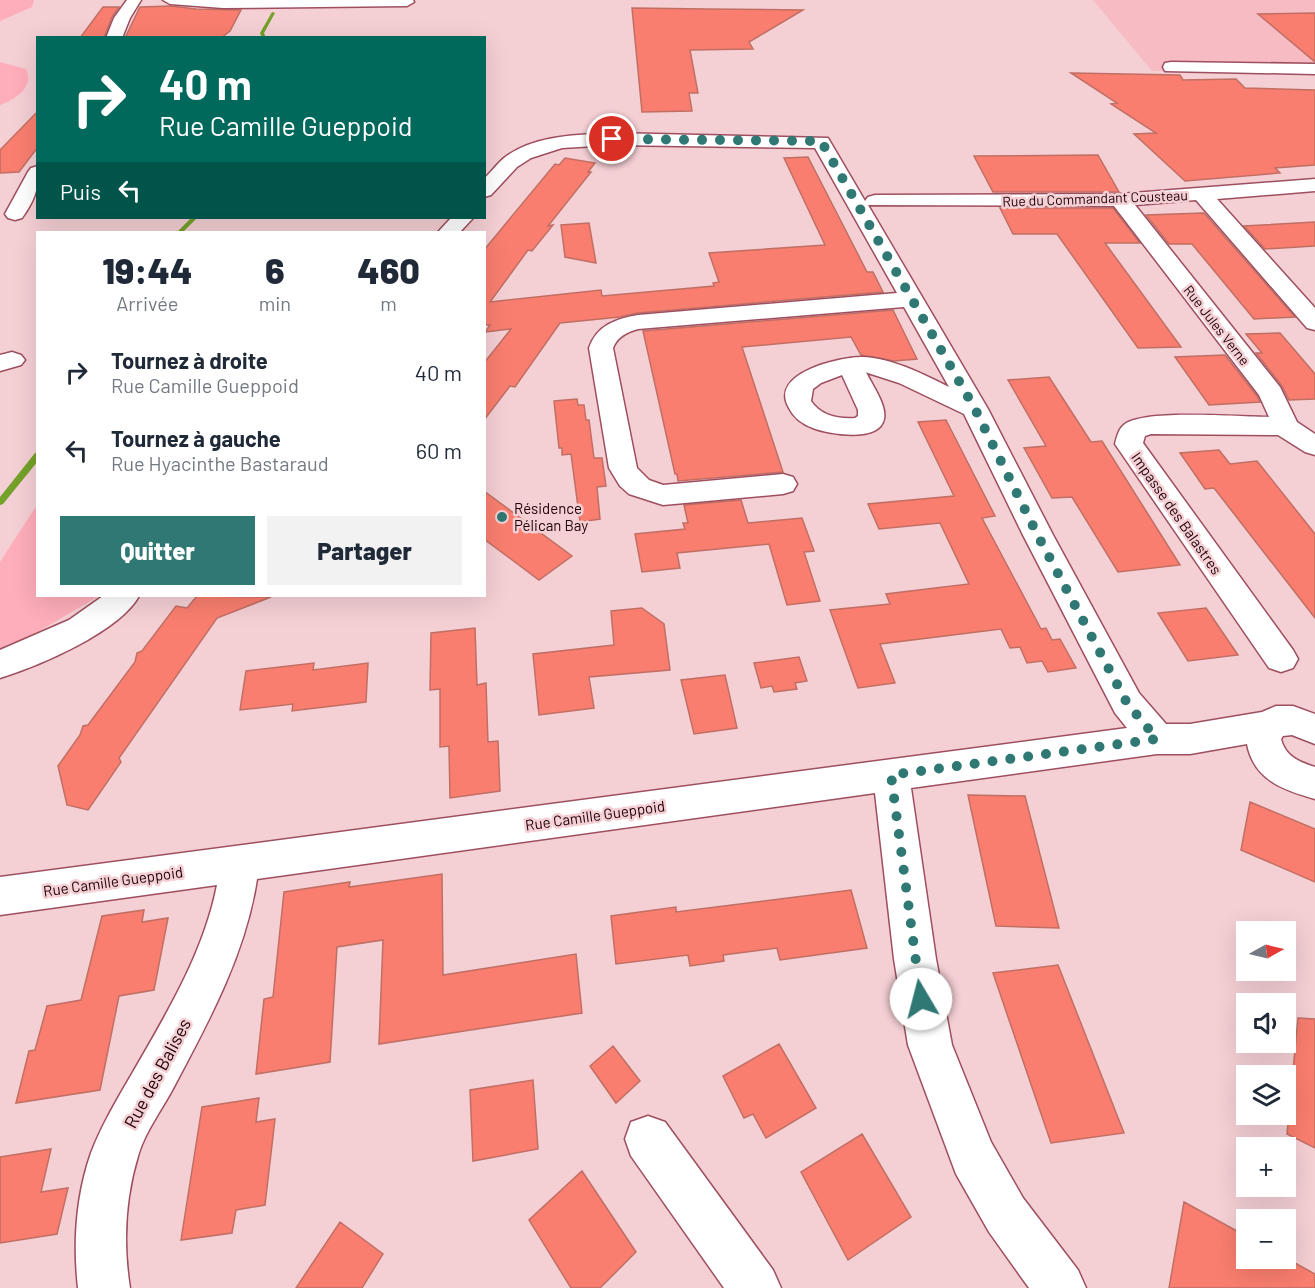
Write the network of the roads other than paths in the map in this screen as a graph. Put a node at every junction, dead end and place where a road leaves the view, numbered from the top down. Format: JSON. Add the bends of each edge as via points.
{"nodes":[{"id":1,"x":135,"y":0,"type":"edge"},
{"id":2,"x":170,"y":0,"type":"edge"},
{"id":3,"x":407,"y":2,"type":"dead end"},
{"id":4,"x":115,"y":36,"type":"edge"},
{"id":5,"x":1171,"y":67,"type":"dead end"},
{"id":6,"x":1315,"y":69,"type":"edge"},
{"id":7,"x":36,"y":176,"type":"edge"},
{"id":8,"x":1315,"y":185,"type":"edge"},
{"id":9,"x":486,"y":189,"type":"edge"},
{"id":10,"x":1202,"y":194,"type":"junction"},
{"id":11,"x":1120,"y":200,"type":"junction"},
{"id":12,"x":875,"y":201,"type":"dead end"},
{"id":13,"x":15,"y":214,"type":"dead end"},
{"id":14,"x":461,"y":219,"type":"edge"},
{"id":15,"x":449,"y":231,"type":"edge"},
{"id":16,"x":911,"y":299,"type":"junction"},
{"id":17,"x":1315,"y":323,"type":"edge"},
{"id":18,"x":850,"y":365,"type":"dead end"},
{"id":19,"x":975,"y":409,"type":"junction"},
{"id":20,"x":1284,"y":426,"type":"junction"},
{"id":21,"x":1315,"y":446,"type":"edge"},
{"id":22,"x":783,"y":484,"type":"dead end"},
{"id":23,"x":122,"y":597,"type":"edge"},
{"id":24,"x":1281,"y":659,"type":"dead end"},
{"id":25,"x":0,"y":665,"type":"edge"},
{"id":26,"x":1299,"y":724,"type":"edge"},
{"id":27,"x":1173,"y":739,"type":"junction"},
{"id":28,"x":1272,"y":762,"type":"junction"},
{"id":29,"x":891,"y":775,"type":"junction"},
{"id":30,"x":1312,"y":783,"type":"edge"},
{"id":31,"x":240,"y":864,"type":"junction"},
{"id":32,"x":0,"y":896,"type":"edge"},
{"id":33,"x":648,"y":1138,"type":"dead end"},
{"id":34,"x":104,"y":1288,"type":"edge"},
{"id":35,"x":755,"y":1288,"type":"edge"},
{"id":36,"x":1060,"y":1288,"type":"edge"}],
"edges":[{"from":1,"to":4,"type":"street"},
{"from":2,"to":3,"type":"street","via":[[234,4]]},
{"from":5,"to":6,"type":"street"},
{"from":7,"to":13,"type":"street"},
{"from":8,"to":10,"type":"street","name":"Rue du Commandant Cousteau"},
{"from":9,"to":16,"type":"street","via":[[524,154],[560,142],[821,141]]},
{"from":10,"to":11,"type":"street","name":"Rue du Commandant Cousteau"},
{"from":10,"to":17,"type":"street"},
{"from":11,"to":12,"type":"street","name":"Rue du Commandant Cousteau"},
{"from":11,"to":20,"type":"street","name":"Rue Jules Verne","via":[[1270,393]]},
{"from":14,"to":15,"type":"street"},
{"from":16,"to":19,"type":"street"},
{"from":16,"to":22,"type":"street","via":[[638,322],[606,336],[601,348],[623,468],[632,482],[647,492],[663,495]]},
{"from":18,"to":19,"type":"street","via":[[880,367]]},
{"from":19,"to":27,"type":"street","via":[[1127,703]]},
{"from":20,"to":21,"type":"street"},
{"from":20,"to":24,"type":"street","name":"Impasse des Balastres","via":[[1151,425],[1132,432],[1129,444]]},
{"from":23,"to":25,"type":"street","via":[[83,629]]},
{"from":26,"to":27,"type":"street","name":"Rue Camille Gueppoid"},
{"from":26,"to":28,"type":"street","via":[[1263,734],[1262,743]]},
{"from":27,"to":28,"type":"street"},
{"from":27,"to":29,"type":"street","name":"Rue Camille Gueppoid"},
{"from":28,"to":30,"type":"street"},
{"from":29,"to":31,"type":"street","name":"Rue Camille Gueppoid"},
{"from":29,"to":36,"type":"street","via":[[930,1045],[973,1157],[1006,1215]]},
{"from":31,"to":32,"type":"street","name":"Rue Camille Gueppoid"},
{"from":31,"to":34,"type":"street","name":"Rue des Balises","via":[[231,917],[217,955],[115,1154],[105,1193],[101,1235]]},
{"from":33,"to":35,"type":"street"}]}
